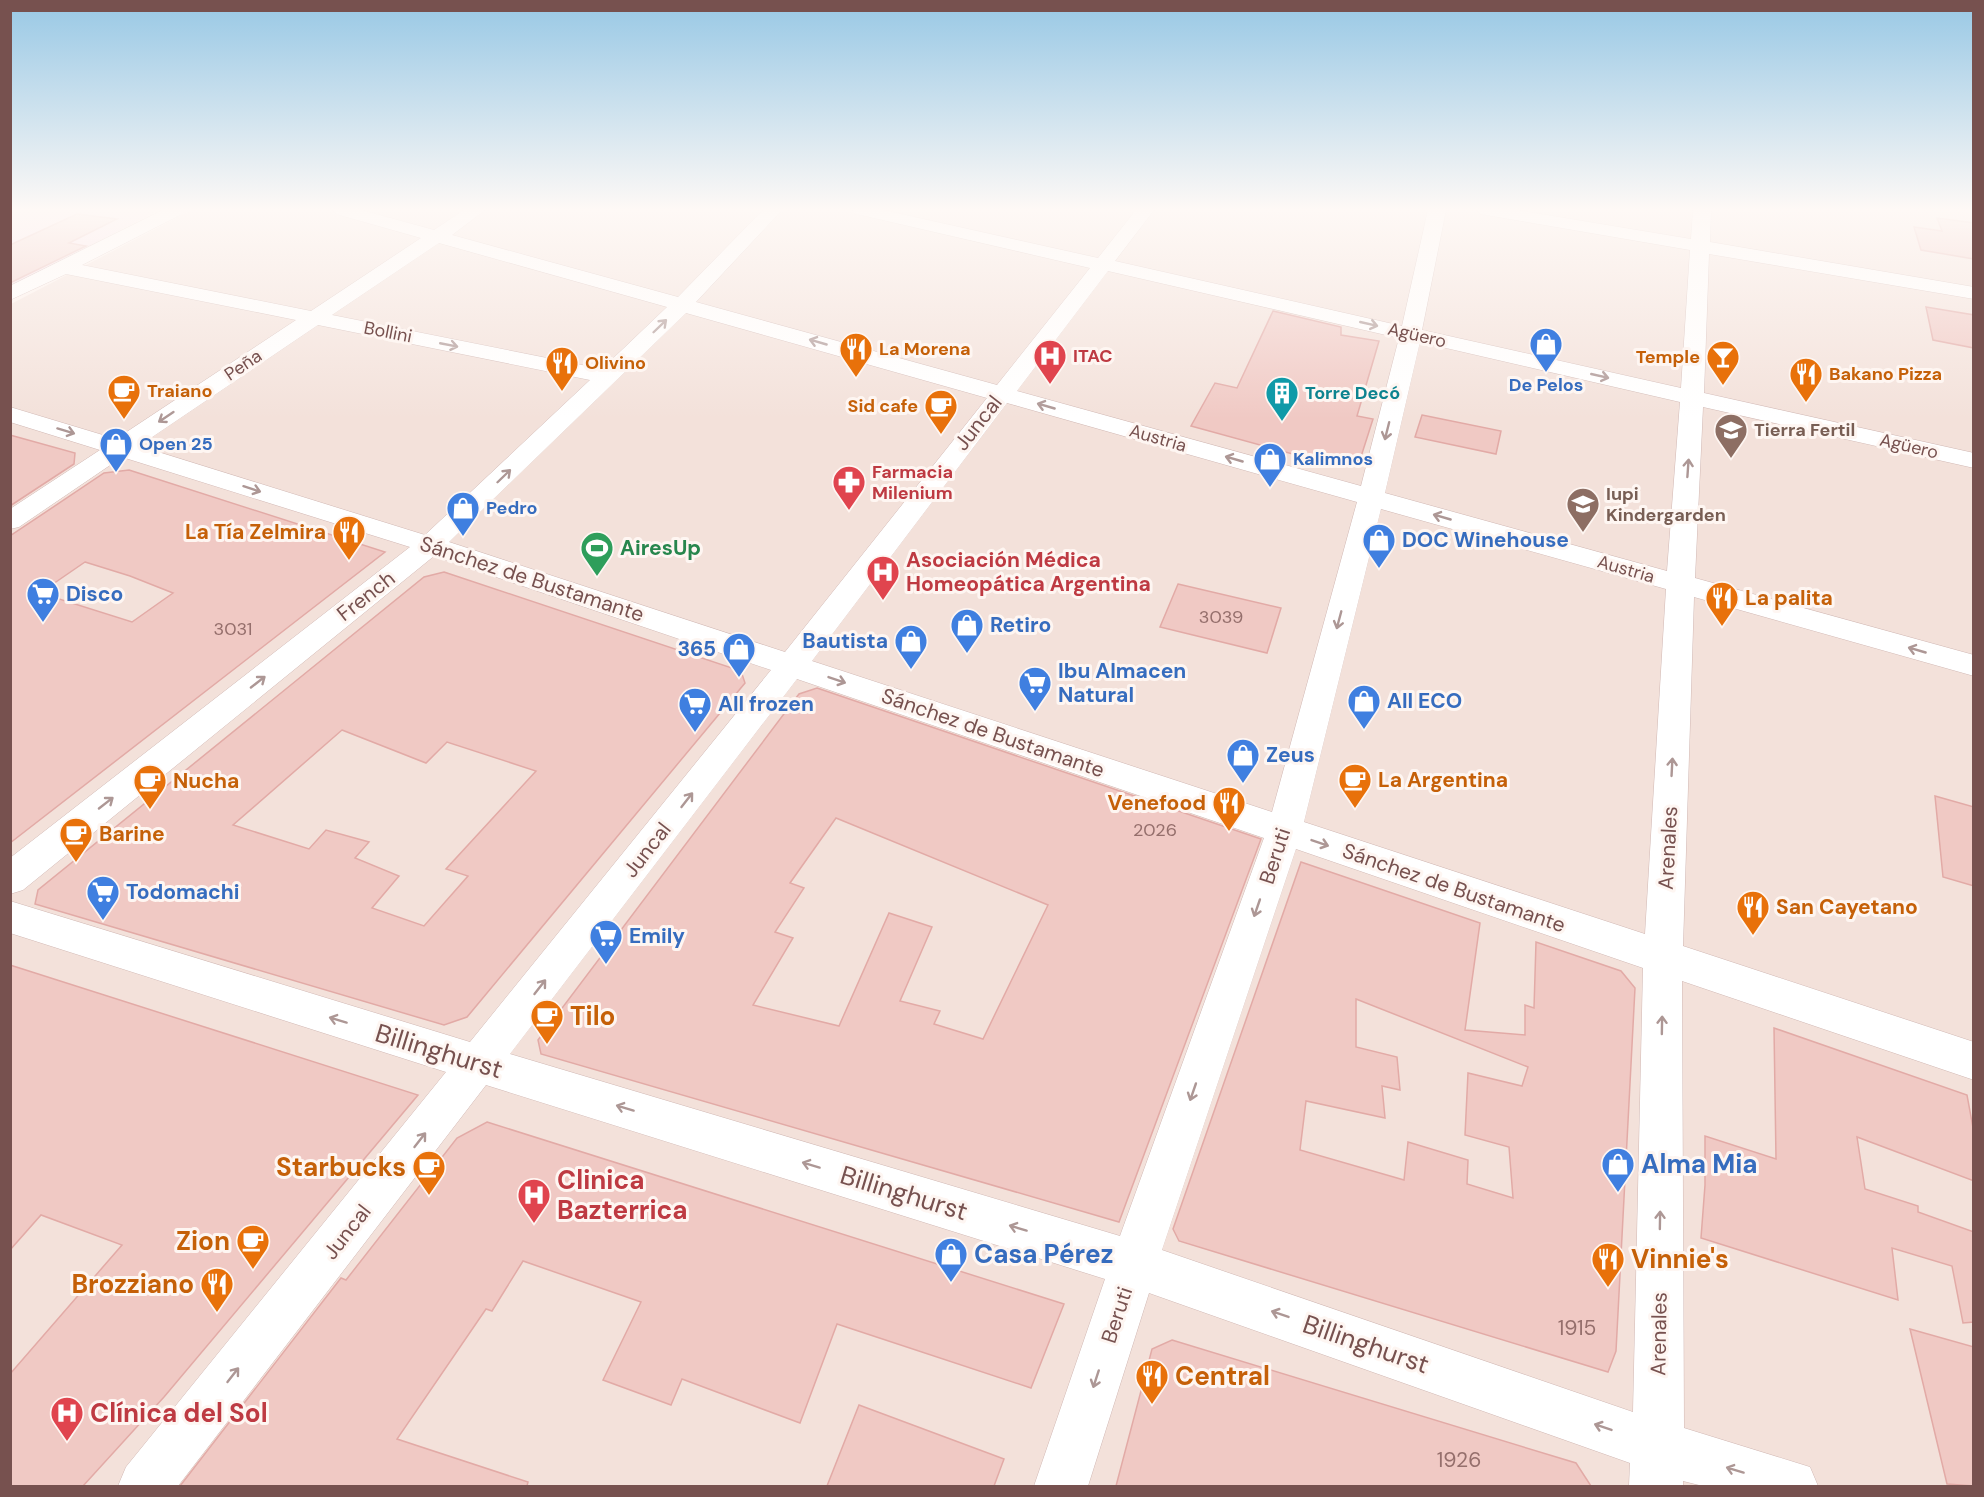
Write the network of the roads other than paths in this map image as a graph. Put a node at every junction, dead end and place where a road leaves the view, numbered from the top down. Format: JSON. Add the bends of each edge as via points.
{"nodes":[{"id":1,"x":37,"y":280,"type":"edge"},
{"id":2,"x":127,"y":280,"type":"edge"},
{"id":3,"x":369,"y":280,"type":"edge"},
{"id":4,"x":597,"y":280,"type":"edge"},
{"id":5,"x":706,"y":280,"type":"edge"},
{"id":6,"x":1091,"y":280,"type":"edge"},
{"id":7,"x":1173,"y":280,"type":"edge"},
{"id":8,"x":1422,"y":280,"type":"edge"},
{"id":9,"x":1698,"y":280,"type":"edge"},
{"id":10,"x":1896,"y":280,"type":"edge"},
{"id":11,"x":1974,"y":293,"type":"edge"},
{"id":12,"x":10,"y":294,"type":"edge"},
{"id":13,"x":683,"y":304,"type":"junction"},
{"id":14,"x":313,"y":317,"type":"junction"},
{"id":15,"x":1411,"y":334,"type":"junction"},
{"id":16,"x":608,"y":377,"type":"junction"},
{"id":17,"x":1001,"y":394,"type":"junction"},
{"id":18,"x":1693,"y":397,"type":"junction"},
{"id":19,"x":10,"y":414,"type":"edge"},
{"id":20,"x":122,"y":448,"type":"junction"},
{"id":21,"x":1974,"y":461,"type":"edge"},
{"id":22,"x":1371,"y":497,"type":"junction"},
{"id":23,"x":10,"y":521,"type":"edge"},
{"id":24,"x":430,"y":545,"type":"junction"},
{"id":25,"x":1680,"y":584,"type":"junction"},
{"id":26,"x":792,"y":665,"type":"junction"},
{"id":27,"x":1974,"y":666,"type":"edge"},
{"id":28,"x":1284,"y":831,"type":"junction"},
{"id":29,"x":10,"y":879,"type":"edge"},
{"id":30,"x":10,"y":917,"type":"edge"},
{"id":31,"x":1663,"y":958,"type":"junction"},
{"id":32,"x":1974,"y":1061,"type":"edge"},
{"id":33,"x":480,"y":1064,"type":"junction"},
{"id":34,"x":1134,"y":1263,"type":"junction"},
{"id":35,"x":1657,"y":1467,"type":"edge"},
{"id":36,"x":145,"y":1486,"type":"edge"},
{"id":37,"x":1061,"y":1486,"type":"edge"},
{"id":38,"x":1791,"y":1486,"type":"edge"}],
"edges":[{"from":1,"to":12,"type":"street"},
{"from":2,"to":14,"type":"street","name":"Bollini"},
{"from":3,"to":14,"type":"street","name":"Peña"},
{"from":4,"to":13,"type":"street","name":"Austria"},
{"from":5,"to":13,"type":"street","name":"French"},
{"from":6,"to":17,"type":"street","name":"Juncal"},
{"from":7,"to":15,"type":"street","name":"Agüero","one_way":true},
{"from":8,"to":15,"type":"street","name":"Beruti"},
{"from":9,"to":18,"type":"street","name":"Arenales"},
{"from":10,"to":11,"type":"street"},
{"from":16,"to":13,"type":"street","name":"French","one_way":true},
{"from":17,"to":13,"type":"street","name":"Austria","one_way":true},
{"from":14,"to":16,"type":"street","name":"Bollini","one_way":true},
{"from":14,"to":20,"type":"street","name":"Peña","one_way":true},
{"from":15,"to":18,"type":"street","name":"Agüero","one_way":true},
{"from":15,"to":22,"type":"street","name":"Beruti","one_way":true},
{"from":24,"to":16,"type":"street","name":"French","one_way":true},
{"from":22,"to":17,"type":"street","name":"Austria","one_way":true},
{"from":17,"to":26,"type":"street","name":"Juncal"},
{"from":18,"to":21,"type":"street","name":"Agüero"},
{"from":25,"to":18,"type":"street","name":"Arenales","one_way":true},
{"from":19,"to":20,"type":"street","name":"Sánchez de Bustamante","one_way":true},
{"from":20,"to":23,"type":"street","name":"Peña"},
{"from":20,"to":24,"type":"street","name":"Sánchez de Bustamante","one_way":true},
{"from":25,"to":22,"type":"street","name":"Austria","one_way":true},
{"from":22,"to":28,"type":"street","name":"Beruti","one_way":true},
{"from":24,"to":26,"type":"street","name":"Sánchez de Bustamante"},
{"from":29,"to":24,"type":"street","name":"French","one_way":true},
{"from":27,"to":25,"type":"street","name":"Austria","one_way":true},
{"from":31,"to":25,"type":"street","name":"Arenales","one_way":true},
{"from":26,"to":28,"type":"street","name":"Sánchez de Bustamante","one_way":true},
{"from":33,"to":26,"type":"street","name":"Juncal","one_way":true},
{"from":28,"to":31,"type":"street","name":"Sánchez de Bustamante","one_way":true},
{"from":28,"to":34,"type":"street","name":"Beruti","one_way":true},
{"from":33,"to":30,"type":"street","name":"Billinghurst","one_way":true},
{"from":31,"to":32,"type":"street","name":"Sánchez de Bustamante"},
{"from":35,"to":31,"type":"street","name":"Arenales","one_way":true},
{"from":34,"to":33,"type":"street","name":"Billinghurst","one_way":true},
{"from":36,"to":33,"type":"street","name":"Juncal","one_way":true},
{"from":35,"to":34,"type":"street","name":"Billinghurst","one_way":true},
{"from":34,"to":37,"type":"street","name":"Beruti","one_way":true},
{"from":38,"to":35,"type":"street","name":"Billinghurst","one_way":true}]}
